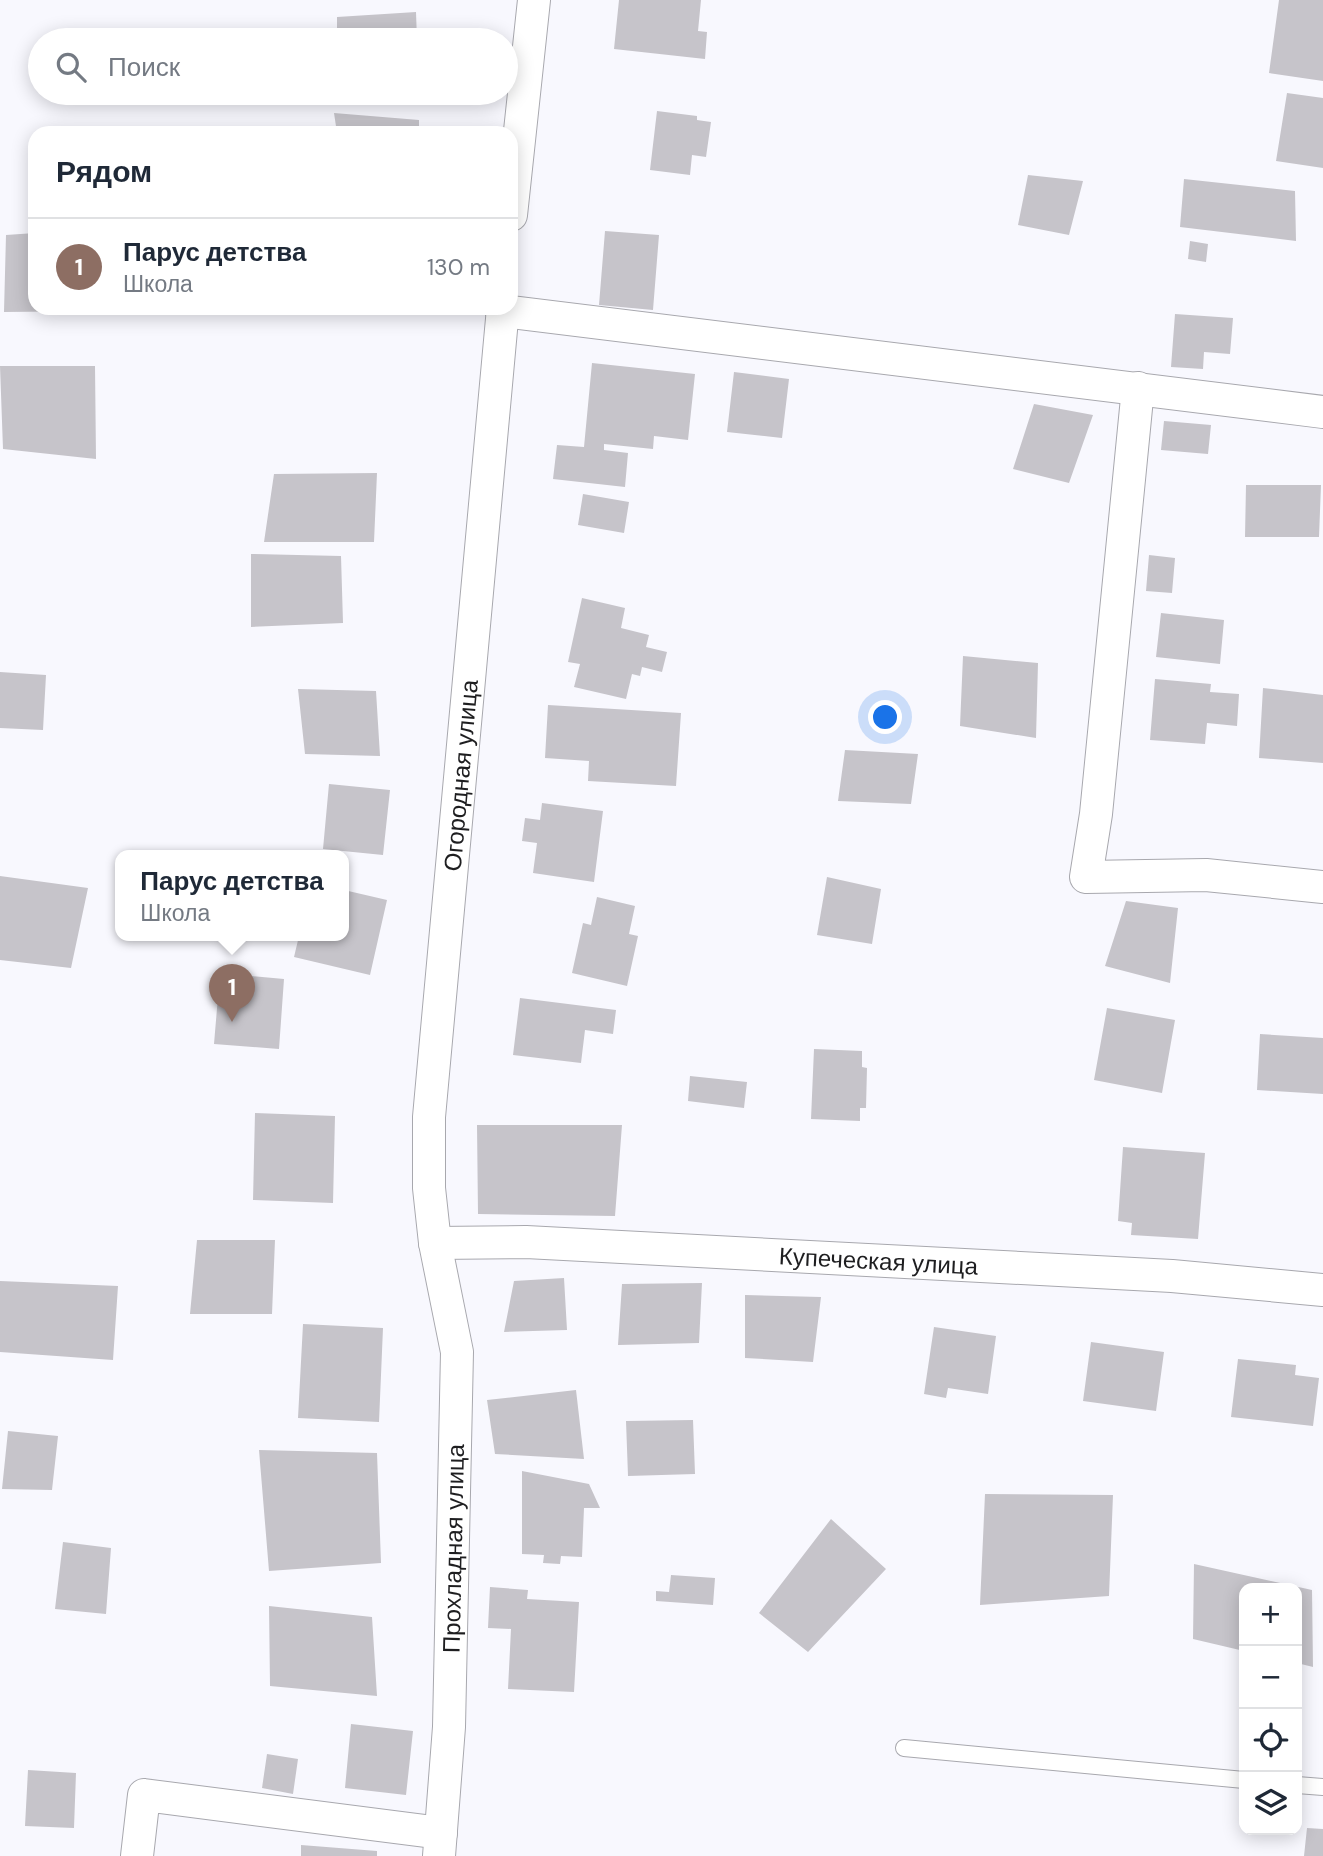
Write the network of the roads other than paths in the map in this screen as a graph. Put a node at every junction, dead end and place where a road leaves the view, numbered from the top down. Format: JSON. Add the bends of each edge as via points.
{"nodes":[{"id":1,"x":534,"y":0,"type":"edge"},
{"id":2,"x":518,"y":150,"type":"edge"},
{"id":3,"x":518,"y":311,"type":"edge"},
{"id":4,"x":502,"y":315,"type":"edge"},
{"id":5,"x":1138,"y":388,"type":"junction"},
{"id":6,"x":1323,"y":412,"type":"edge"},
{"id":7,"x":1323,"y":887,"type":"edge"},
{"id":8,"x":435,"y":1243,"type":"junction"},
{"id":9,"x":1323,"y":1290,"type":"edge"},
{"id":10,"x":904,"y":1748,"type":"dead end"},
{"id":11,"x":1239,"y":1780,"type":"edge"},
{"id":12,"x":1302,"y":1785,"type":"edge"},
{"id":13,"x":1323,"y":1787,"type":"edge"},
{"id":14,"x":440,"y":1844,"type":"edge"},
{"id":15,"x":137,"y":1856,"type":"edge"}],
"edges":[{"from":1,"to":2,"type":"street"},
{"from":3,"to":5,"type":"street"},
{"from":4,"to":8,"type":"street","name":"Огородная улица","via":[[429,1117]]},
{"from":5,"to":6,"type":"street"},
{"from":5,"to":7,"type":"street","via":[[1086,877],[1206,875]]},
{"from":8,"to":9,"type":"street","name":"Купеческая улица","via":[[526,1242],[1172,1276]]},
{"from":8,"to":14,"type":"street","name":"Прохладная улица","via":[[457,1352],[449,1727]]},
{"from":10,"to":11,"type":"lane"},
{"from":12,"to":13,"type":"lane"},
{"from":14,"to":15,"type":"street","via":[[144,1795]]}]}
